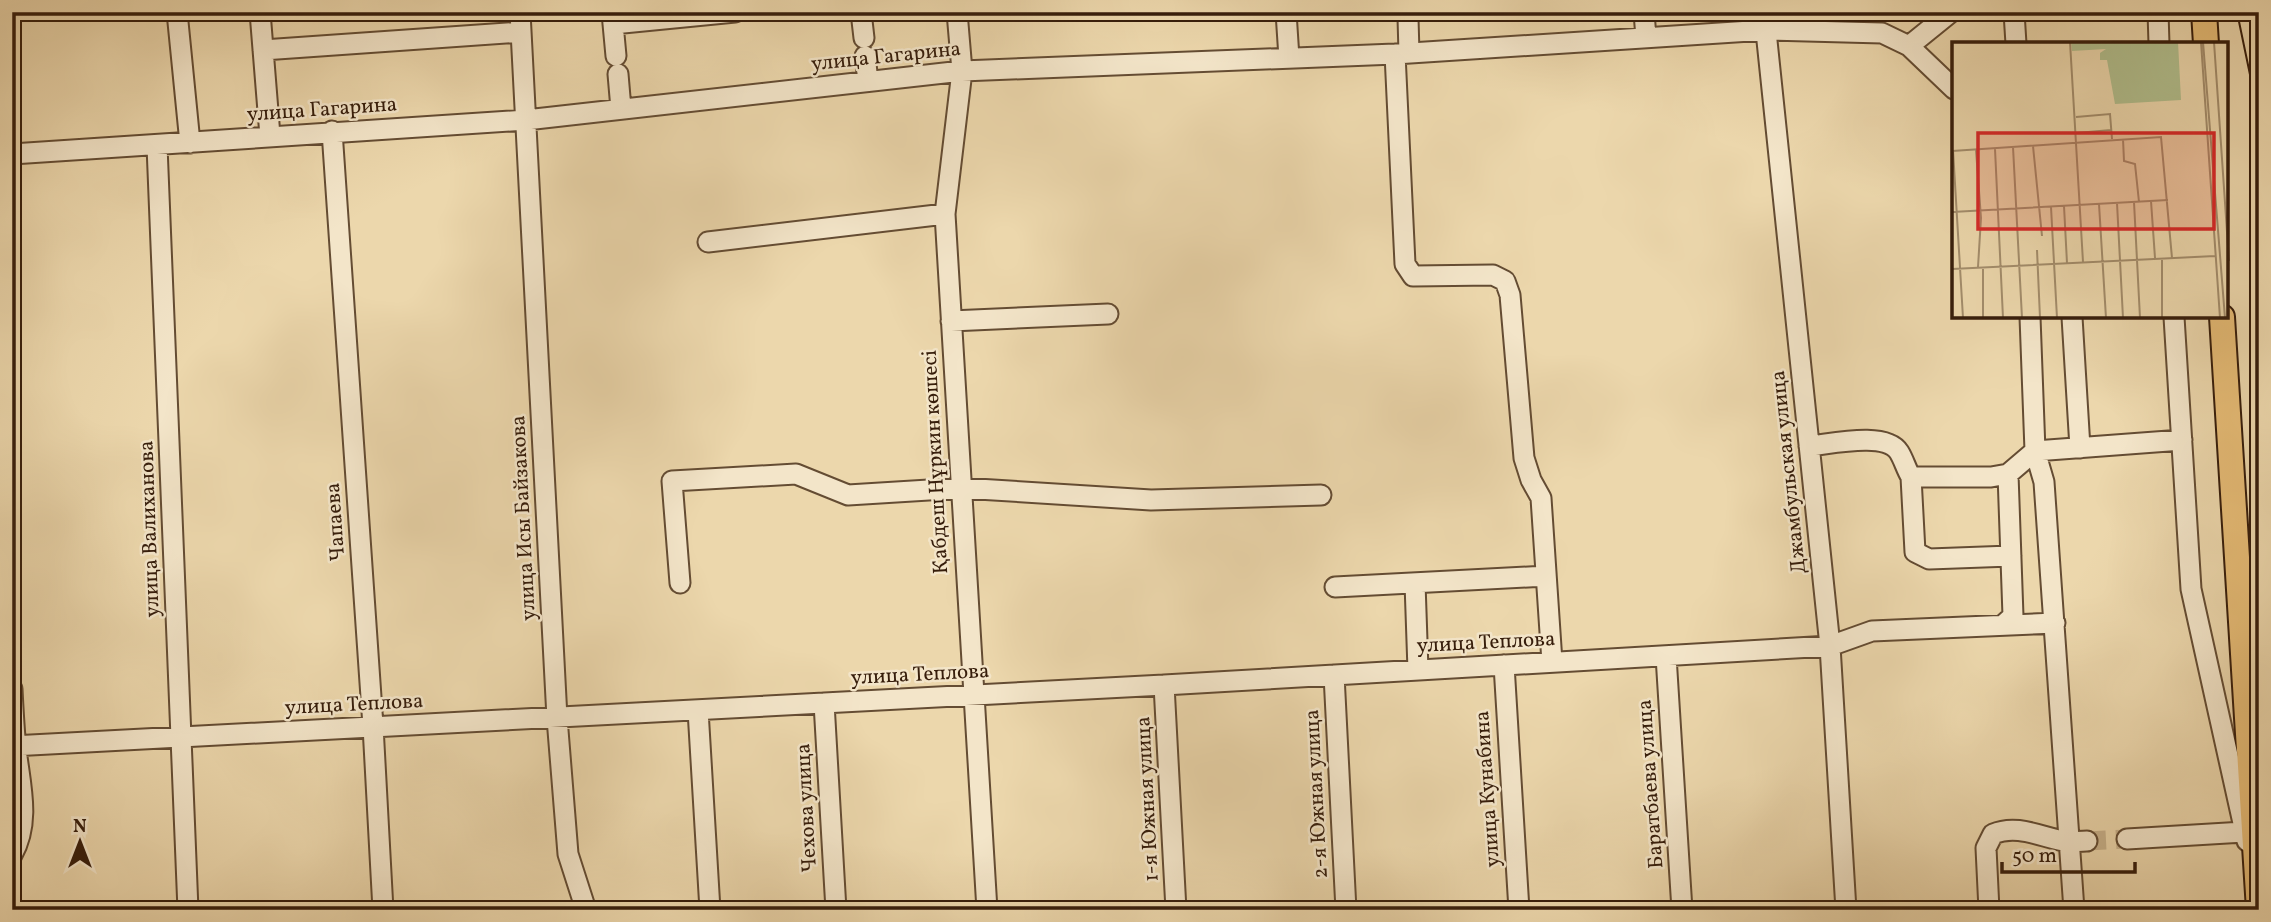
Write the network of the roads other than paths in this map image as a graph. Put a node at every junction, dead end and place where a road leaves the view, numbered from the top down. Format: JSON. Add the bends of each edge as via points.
{"nodes":[{"id":1,"x":177,"y":12,"type":"edge"},
{"id":2,"x":260,"y":12,"type":"edge"},
{"id":3,"x":735,"y":12,"type":"edge"},
{"id":4,"x":861,"y":12,"type":"edge"},
{"id":5,"x":957,"y":12,"type":"edge"},
{"id":6,"x":1286,"y":12,"type":"edge"},
{"id":7,"x":1644,"y":12,"type":"edge"},
{"id":8,"x":1951,"y":12,"type":"edge"},
{"id":9,"x":2014,"y":12,"type":"edge"},
{"id":10,"x":2158,"y":12,"type":"edge"},
{"id":11,"x":2204,"y":12,"type":"edge"},
{"id":12,"x":613,"y":18,"type":"edge"},
{"id":13,"x":1408,"y":18,"type":"dead end"},
{"id":14,"x":1765,"y":21,"type":"edge"},
{"id":15,"x":520,"y":22,"type":"edge"},
{"id":16,"x":1646,"y":38,"type":"junction"},
{"id":17,"x":2016,"y":42,"type":"edge"},
{"id":18,"x":2159,"y":42,"type":"edge"},
{"id":19,"x":2206,"y":42,"type":"edge"},
{"id":20,"x":1909,"y":46,"type":"junction"},
{"id":21,"x":263,"y":50,"type":"junction"},
{"id":22,"x":1402,"y":53,"type":"junction"},
{"id":23,"x":1289,"y":58,"type":"junction"},
{"id":24,"x":962,"y":71,"type":"junction"},
{"id":25,"x":868,"y":81,"type":"junction"},
{"id":26,"x":1952,"y":87,"type":"edge"},
{"id":27,"x":621,"y":110,"type":"junction"},
{"id":28,"x":526,"y":120,"type":"junction"},
{"id":29,"x":332,"y":131,"type":"junction"},
{"id":30,"x":270,"y":136,"type":"junction"},
{"id":31,"x":190,"y":143,"type":"junction"},
{"id":32,"x":157,"y":146,"type":"junction"},
{"id":33,"x":12,"y":154,"type":"edge"},
{"id":34,"x":945,"y":214,"type":"junction"},
{"id":35,"x":708,"y":242,"type":"dead end"},
{"id":36,"x":1108,"y":314,"type":"dead end"},
{"id":37,"x":2030,"y":318,"type":"edge"},
{"id":38,"x":2072,"y":318,"type":"edge"},
{"id":39,"x":2174,"y":318,"type":"edge"},
{"id":40,"x":2222,"y":318,"type":"edge"},
{"id":41,"x":951,"y":321,"type":"junction"},
{"id":42,"x":2182,"y":440,"type":"junction"},
{"id":43,"x":1809,"y":446,"type":"junction"},
{"id":44,"x":2080,"y":448,"type":"junction"},
{"id":45,"x":2035,"y":451,"type":"junction"},
{"id":46,"x":2008,"y":474,"type":"junction"},
{"id":47,"x":1911,"y":477,"type":"junction"},
{"id":48,"x":961,"y":488,"type":"junction"},
{"id":49,"x":1321,"y":495,"type":"dead end"},
{"id":50,"x":2011,"y":556,"type":"junction"},
{"id":51,"x":1546,"y":576,"type":"junction"},
{"id":52,"x":680,"y":583,"type":"dead end"},
{"id":53,"x":1415,"y":583,"type":"junction"},
{"id":54,"x":1335,"y":587,"type":"dead end"},
{"id":55,"x":2055,"y":623,"type":"junction"},
{"id":56,"x":2003,"y":625,"type":"junction"},
{"id":57,"x":1830,"y":646,"type":"junction"},
{"id":58,"x":1666,"y":656,"type":"junction"},
{"id":59,"x":1552,"y":662,"type":"junction"},
{"id":60,"x":1504,"y":665,"type":"junction"},
{"id":61,"x":1418,"y":670,"type":"junction"},
{"id":62,"x":1334,"y":675,"type":"junction"},
{"id":63,"x":1164,"y":685,"type":"junction"},
{"id":64,"x":12,"y":689,"type":"edge"},
{"id":65,"x":973,"y":695,"type":"junction"},
{"id":66,"x":824,"y":703,"type":"junction"},
{"id":67,"x":698,"y":710,"type":"junction"},
{"id":68,"x":557,"y":718,"type":"junction"},
{"id":69,"x":373,"y":726,"type":"junction"},
{"id":70,"x":182,"y":737,"type":"junction"},
{"id":71,"x":14,"y":746,"type":"edge"},
{"id":72,"x":2245,"y":832,"type":"junction"},
{"id":73,"x":2127,"y":839,"type":"tunnel mouth"},
{"id":74,"x":2078,"y":841,"type":"junction"},
{"id":75,"x":12,"y":855,"type":"edge"},
{"id":76,"x":2256,"y":884,"type":"junction"},
{"id":77,"x":188,"y":910,"type":"edge"},
{"id":78,"x":383,"y":910,"type":"edge"},
{"id":79,"x":586,"y":910,"type":"edge"},
{"id":80,"x":710,"y":910,"type":"edge"},
{"id":81,"x":836,"y":910,"type":"edge"},
{"id":82,"x":988,"y":910,"type":"edge"},
{"id":83,"x":1176,"y":910,"type":"edge"},
{"id":84,"x":1346,"y":910,"type":"edge"},
{"id":85,"x":1519,"y":910,"type":"edge"},
{"id":86,"x":1682,"y":910,"type":"edge"},
{"id":87,"x":1846,"y":910,"type":"edge"},
{"id":88,"x":1989,"y":910,"type":"edge"},
{"id":89,"x":2074,"y":910,"type":"edge"},
{"id":90,"x":2259,"y":910,"type":"edge"}],
"edges":[{"from":1,"to":31,"type":"street"},
{"from":2,"to":21,"type":"street"},
{"from":3,"to":12,"type":"street"},
{"from":4,"to":25,"type":"street"},
{"from":5,"to":24,"type":"street","name":"Қабдеш Нұркин көшесі"},
{"from":6,"to":23,"type":"street"},
{"from":7,"to":16,"type":"street"},
{"from":8,"to":20,"type":"street"},
{"from":9,"to":17,"type":"street"},
{"from":10,"to":18,"type":"street"},
{"from":11,"to":19,"type":"main road"},
{"from":12,"to":27,"type":"street"},
{"from":13,"to":22,"type":"street"},
{"from":14,"to":16,"type":"street","name":"улица Гагарина"},
{"from":14,"to":20,"type":"street","name":"улица Гагарина","via":[[1882,33]]},
{"from":14,"to":43,"type":"street","name":"Джамбульская улица"},
{"from":15,"to":21,"type":"street"},
{"from":15,"to":28,"type":"street","name":"улица Исы Байзакова"},
{"from":16,"to":22,"type":"street","name":"улица Гагарина"},
{"from":20,"to":26,"type":"street"},
{"from":21,"to":30,"type":"street"},
{"from":22,"to":23,"type":"street","name":"улица Гагарина"},
{"from":22,"to":51,"type":"street","via":[[1405,264],[1413,276],[1493,275],[1505,281],[1524,458],[1541,498]]},
{"from":23,"to":24,"type":"street","name":"улица Гагарина"},
{"from":24,"to":25,"type":"street","name":"улица Гагарина"},
{"from":24,"to":34,"type":"street","name":"Қабдеш Нұркин көшесі"},
{"from":25,"to":27,"type":"street","name":"улица Гагарина"},
{"from":27,"to":28,"type":"street","name":"улица Гагарина"},
{"from":28,"to":29,"type":"street","name":"улица Гагарина"},
{"from":28,"to":68,"type":"street","name":"улица Исы Байзакова"},
{"from":29,"to":30,"type":"street","name":"улица Гагарина"},
{"from":29,"to":69,"type":"street","name":"Чапаева"},
{"from":30,"to":31,"type":"street","name":"улица Гагарина"},
{"from":31,"to":32,"type":"street","name":"улица Гагарина"},
{"from":32,"to":33,"type":"street","name":"улица Гагарина"},
{"from":32,"to":70,"type":"street","name":"улица Валиханова"},
{"from":34,"to":35,"type":"street"},
{"from":34,"to":41,"type":"street","name":"Қабдеш Нұркин көшесі"},
{"from":36,"to":41,"type":"street"},
{"from":37,"to":45,"type":"street"},
{"from":38,"to":44,"type":"street"},
{"from":39,"to":42,"type":"street"},
{"from":40,"to":76,"type":"main road"},
{"from":41,"to":48,"type":"street","name":"Қабдеш Нұркин көшесі"},
{"from":42,"to":44,"type":"street"},
{"from":42,"to":72,"type":"street","via":[[2191,589]]},
{"from":43,"to":47,"type":"street","via":[[1877,439],[1889,442]]},
{"from":43,"to":57,"type":"street","name":"Джамбульская улица"},
{"from":44,"to":45,"type":"street"},
{"from":45,"to":46,"type":"street"},
{"from":45,"to":55,"type":"street","via":[[2044,482]]},
{"from":46,"to":47,"type":"street"},
{"from":46,"to":50,"type":"street"},
{"from":47,"to":50,"type":"street","via":[[1915,552],[1929,559]]},
{"from":48,"to":49,"type":"street","via":[[1151,500]]},
{"from":48,"to":52,"type":"street","via":[[848,495],[796,474],[672,481]]},
{"from":48,"to":65,"type":"street","name":"Қабдеш Нұркин көшесі"},
{"from":50,"to":56,"type":"street","via":[[2013,616]]},
{"from":51,"to":53,"type":"street"},
{"from":51,"to":59,"type":"street"},
{"from":53,"to":54,"type":"street"},
{"from":53,"to":61,"type":"street"},
{"from":55,"to":56,"type":"street","name":"улица Теплова"},
{"from":55,"to":74,"type":"street"},
{"from":56,"to":57,"type":"street","name":"улица Теплова","via":[[1872,631]]},
{"from":57,"to":58,"type":"street","name":"улица Теплова"},
{"from":57,"to":87,"type":"street","name":"Джамбульская улица"},
{"from":58,"to":59,"type":"street","name":"улица Теплова"},
{"from":58,"to":86,"type":"street","name":"Баратбаева улица"},
{"from":59,"to":60,"type":"street","name":"улица Теплова"},
{"from":60,"to":61,"type":"street","name":"улица Теплова"},
{"from":60,"to":85,"type":"street","name":"улица Кунабина"},
{"from":61,"to":62,"type":"street","name":"улица Теплова"},
{"from":62,"to":63,"type":"street","name":"улица Теплова"},
{"from":62,"to":84,"type":"street","name":"2-я Южная улица"},
{"from":63,"to":65,"type":"street","name":"улица Теплова"},
{"from":63,"to":83,"type":"street","name":"1-я Южная улица"},
{"from":64,"to":71,"type":"street"},
{"from":65,"to":66,"type":"street","name":"улица Теплова"},
{"from":65,"to":82,"type":"street","name":"Қабдеш Нұркин көшесі"},
{"from":66,"to":67,"type":"street","name":"улица Теплова"},
{"from":66,"to":81,"type":"street","name":"Чехова улица"},
{"from":67,"to":68,"type":"street","name":"улица Теплова"},
{"from":67,"to":80,"type":"street"},
{"from":68,"to":69,"type":"street","name":"улица Теплова"},
{"from":68,"to":79,"type":"street","name":"улица Исы Байзакова","via":[[568,854]]},
{"from":69,"to":70,"type":"street","name":"улица Теплова"},
{"from":69,"to":78,"type":"street","name":"Чапаева"},
{"from":70,"to":71,"type":"street","name":"улица Теплова"},
{"from":70,"to":77,"type":"street","name":"улица Валиханова"},
{"from":71,"to":75,"type":"street","via":[[24,814]]},
{"from":72,"to":73,"type":"street"},
{"from":72,"to":76,"type":"street"},
{"from":74,"to":88,"type":"street","via":[[2030,831],[1993,834],[1986,848]]},
{"from":74,"to":89,"type":"street"},
{"from":76,"to":90,"type":"main road"}]}
